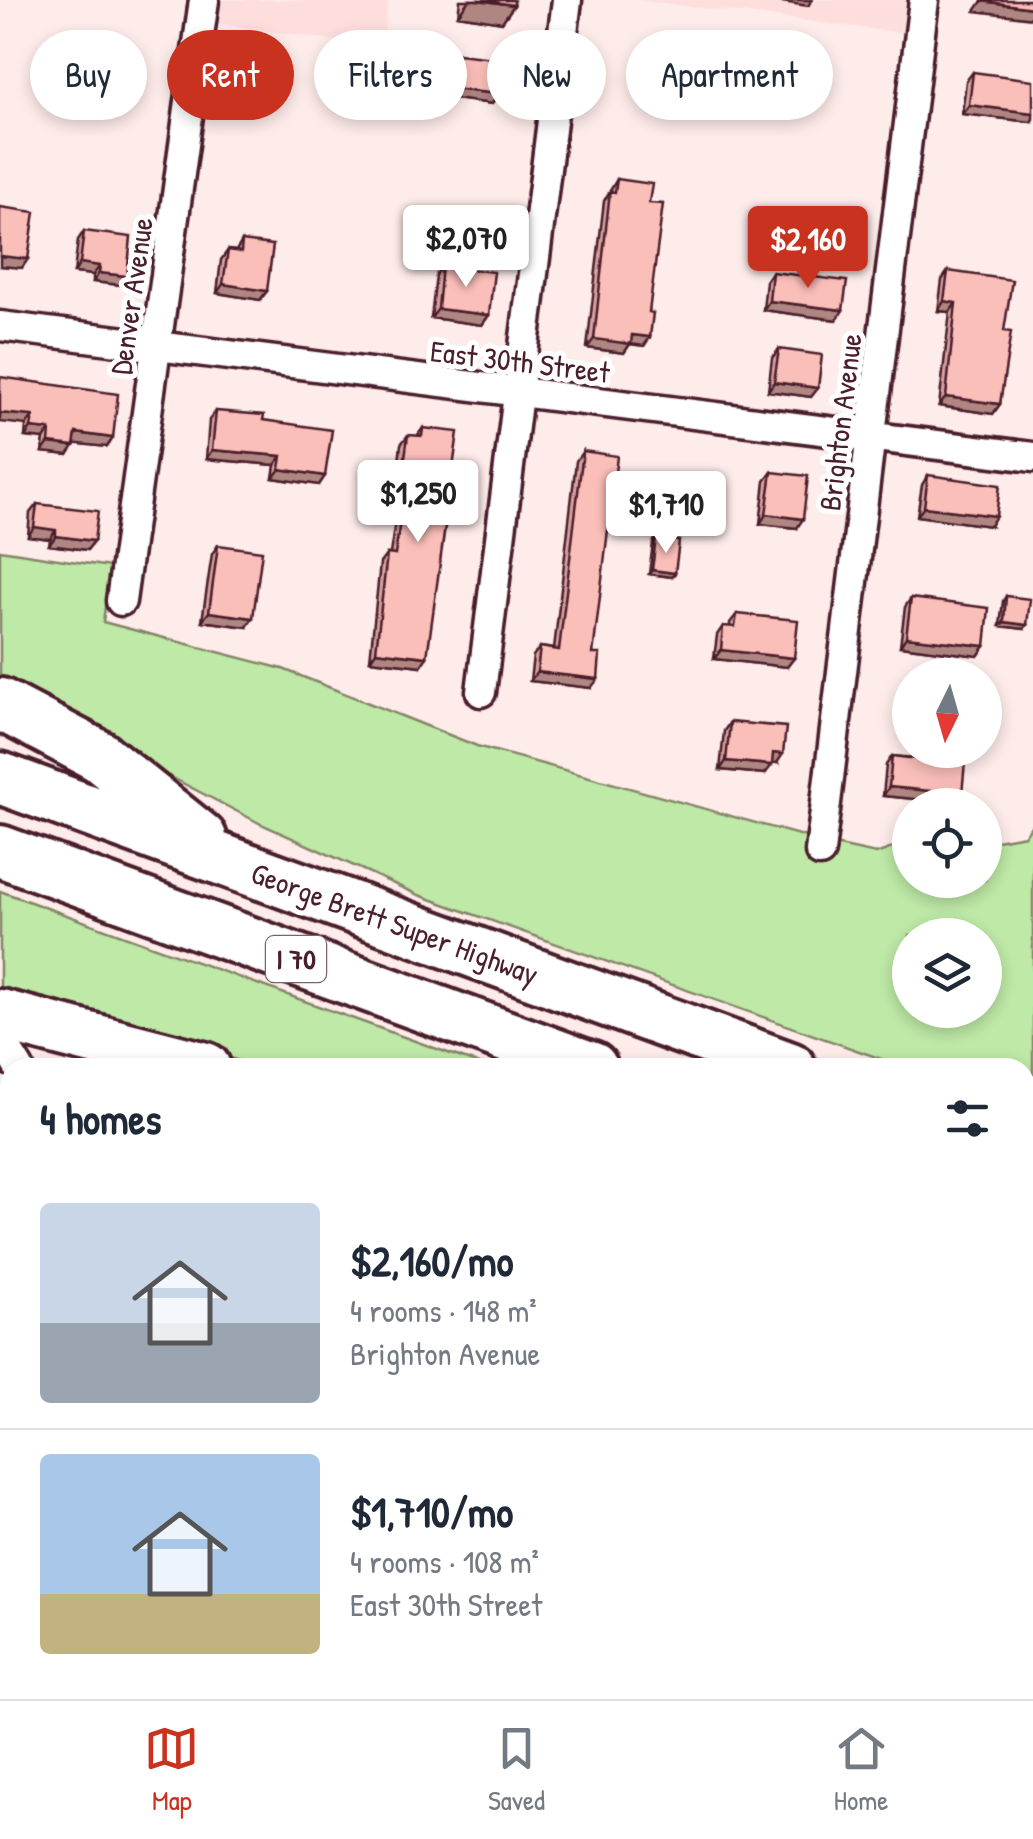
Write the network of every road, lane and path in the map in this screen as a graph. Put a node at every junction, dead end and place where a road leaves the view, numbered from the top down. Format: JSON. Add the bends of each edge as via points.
{"nodes":[{"id":1,"x":204,"y":0,"type":"edge"},
{"id":2,"x":567,"y":0,"type":"edge"},
{"id":3,"x":924,"y":0,"type":"edge"},
{"id":4,"x":0,"y":326,"type":"edge"},
{"id":5,"x":158,"y":346,"type":"junction"},
{"id":6,"x":521,"y":394,"type":"junction"},
{"id":7,"x":871,"y":437,"type":"junction"},
{"id":8,"x":1033,"y":457,"type":"edge"},
{"id":9,"x":121,"y":601,"type":"dead end"},
{"id":10,"x":481,"y":692,"type":"dead end"},
{"id":11,"x":0,"y":704,"type":"edge"},
{"id":12,"x":0,"y":778,"type":"edge"},
{"id":13,"x":0,"y":851,"type":"edge"},
{"id":14,"x":820,"y":852,"type":"dead end"},
{"id":15,"x":232,"y":864,"type":"junction"},
{"id":16,"x":0,"y":1015,"type":"edge"},
{"id":17,"x":98,"y":1057,"type":"edge"},
{"id":18,"x":565,"y":1058,"type":"edge"},
{"id":19,"x":763,"y":1058,"type":"edge"}],
"edges":[{"from":1,"to":5,"type":"street","name":"Denver Avenue"},
{"from":2,"to":6,"type":"street"},
{"from":3,"to":7,"type":"street","name":"Brighton Avenue"},
{"from":4,"to":5,"type":"street","name":"East 30th Street"},
{"from":5,"to":6,"type":"street","name":"East 30th Street"},
{"from":5,"to":9,"type":"street","name":"Denver Avenue"},
{"from":6,"to":7,"type":"street","name":"East 30th Street"},
{"from":6,"to":10,"type":"street"},
{"from":7,"to":8,"type":"street","name":"East 30th Street"},
{"from":7,"to":14,"type":"street","name":"Brighton Avenue"},
{"from":11,"to":15,"type":"highway","via":[[99,756]]},
{"from":12,"to":15,"type":"highway","name":"George Brett Super Highway","number":"I 70"},
{"from":13,"to":18,"type":"highway","number":"I 70"},
{"from":15,"to":19,"type":"highway","name":"George Brett Super Highway","number":"I 70"},
{"from":16,"to":17,"type":"highway"}]}
